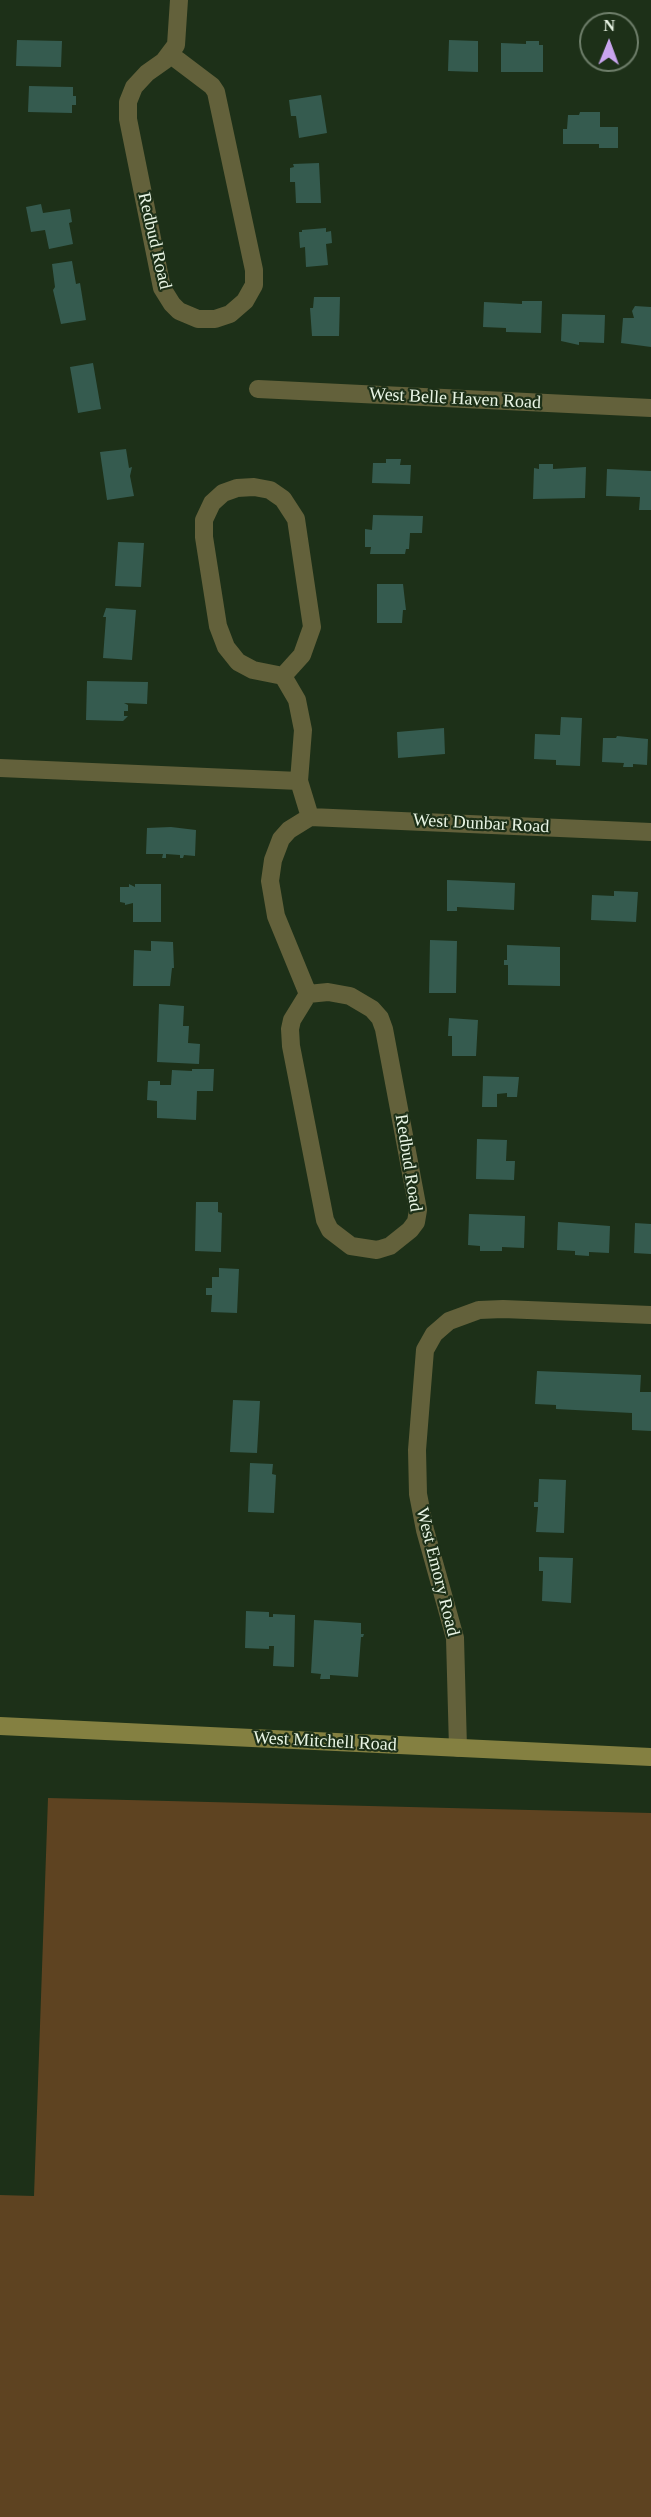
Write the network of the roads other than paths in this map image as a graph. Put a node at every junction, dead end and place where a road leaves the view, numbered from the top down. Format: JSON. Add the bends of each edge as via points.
{"nodes":[{"id":1,"x":179,"y":0,"type":"edge"},
{"id":2,"x":171,"y":54,"type":"junction"},
{"id":3,"x":258,"y":389,"type":"dead end"},
{"id":4,"x":651,"y":408,"type":"edge"},
{"id":5,"x":283,"y":676,"type":"junction"},
{"id":6,"x":0,"y":768,"type":"edge"},
{"id":7,"x":299,"y":781,"type":"junction"},
{"id":8,"x":310,"y":817,"type":"junction"},
{"id":9,"x":651,"y":832,"type":"edge"},
{"id":10,"x":308,"y":994,"type":"junction"},
{"id":11,"x":651,"y":1316,"type":"edge"},
{"id":12,"x":0,"y":1726,"type":"edge"},
{"id":13,"x":458,"y":1748,"type":"junction"},
{"id":14,"x":651,"y":1757,"type":"edge"}],
"edges":[{"from":1,"to":2,"type":"street","via":[[176,45]]},
{"from":2,"to":2,"type":"street","name":"Redbud Road","via":[[134,87],[128,102],[128,119],[162,288],[179,311],[215,320],[245,301],[254,285],[254,270],[216,92]]},
{"from":3,"to":4,"type":"street","name":"West Belle Haven Road"},
{"from":5,"to":5,"type":"street","via":[[302,655],[312,627],[296,519],[283,499],[270,490],[237,489],[223,493],[212,503],[204,520],[218,627],[226,648],[238,662],[253,670]]},
{"from":5,"to":7,"type":"street","via":[[294,692],[302,720]]},
{"from":6,"to":7,"type":"street"},
{"from":7,"to":8,"type":"street"},
{"from":8,"to":9,"type":"street","name":"West Dunbar Road"},
{"from":8,"to":10,"type":"street","via":[[281,839],[270,881],[276,916]]},
{"from":10,"to":10,"type":"street","name":"Redbud Road","via":[[292,1020],[289,1037],[325,1220],[330,1230],[351,1246],[377,1250],[390,1246],[410,1230],[418,1210],[384,1029],[372,1009],[350,996]]},
{"from":11,"to":13,"type":"street","name":"West Emory Road","via":[[479,1310],[449,1322],[434,1334],[424,1350],[418,1494],[454,1631]]},
{"from":12,"to":13,"type":"main road","name":"West Mitchell Road"},
{"from":13,"to":14,"type":"main road","name":"West Mitchell Road"}]}
